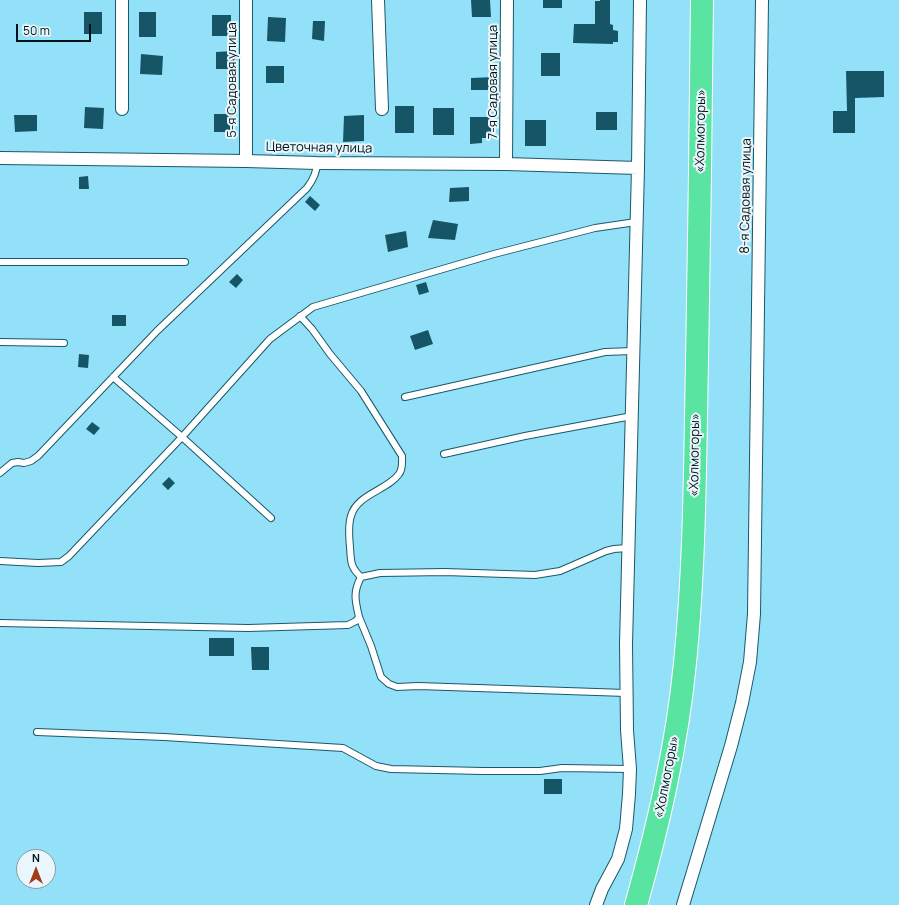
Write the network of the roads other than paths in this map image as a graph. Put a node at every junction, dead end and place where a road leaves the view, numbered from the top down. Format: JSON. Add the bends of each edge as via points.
{"nodes":[{"id":1,"x":122,"y":0,"type":"edge"},
{"id":2,"x":246,"y":0,"type":"edge"},
{"id":3,"x":378,"y":0,"type":"edge"},
{"id":4,"x":507,"y":0,"type":"edge"},
{"id":5,"x":640,"y":0,"type":"edge"},
{"id":6,"x":702,"y":0,"type":"edge"},
{"id":7,"x":762,"y":0,"type":"edge"},
{"id":8,"x":122,"y":109,"type":"dead end"},
{"id":9,"x":382,"y":109,"type":"dead end"},
{"id":10,"x":0,"y":158,"type":"edge"},
{"id":11,"x":246,"y":161,"type":"junction"},
{"id":12,"x":317,"y":163,"type":"junction"},
{"id":13,"x":506,"y":164,"type":"junction"},
{"id":14,"x":638,"y":168,"type":"junction"},
{"id":15,"x":636,"y":222,"type":"junction"},
{"id":16,"x":0,"y":262,"type":"edge"},
{"id":17,"x":185,"y":262,"type":"dead end"},
{"id":18,"x":300,"y":316,"type":"junction"},
{"id":19,"x":0,"y":342,"type":"edge"},
{"id":20,"x":64,"y":343,"type":"dead end"},
{"id":21,"x":633,"y":351,"type":"junction"},
{"id":22,"x":113,"y":377,"type":"junction"},
{"id":23,"x":405,"y":397,"type":"dead end"},
{"id":24,"x":632,"y":416,"type":"junction"},
{"id":25,"x":182,"y":437,"type":"junction"},
{"id":26,"x":444,"y":454,"type":"dead end"},
{"id":27,"x":0,"y":473,"type":"edge"},
{"id":28,"x":271,"y":518,"type":"dead end"},
{"id":29,"x":627,"y":548,"type":"junction"},
{"id":30,"x":0,"y":561,"type":"edge"},
{"id":31,"x":361,"y":577,"type":"junction"},
{"id":32,"x":359,"y":617,"type":"junction"},
{"id":33,"x":0,"y":623,"type":"edge"},
{"id":34,"x":626,"y":694,"type":"junction"},
{"id":35,"x":37,"y":732,"type":"dead end"},
{"id":36,"x":630,"y":769,"type":"junction"},
{"id":37,"x":596,"y":905,"type":"edge"},
{"id":38,"x":636,"y":905,"type":"edge"},
{"id":39,"x":683,"y":905,"type":"edge"}],
"edges":[{"from":1,"to":8,"type":"street"},
{"from":2,"to":11,"type":"street","name":"5-я Садовая улица"},
{"from":3,"to":9,"type":"street"},
{"from":4,"to":13,"type":"street","name":"7-я Садовая улица"},
{"from":5,"to":14,"type":"street"},
{"from":6,"to":38,"type":"highway","name":"«Холмогоры»","via":[[694,512],[690,614],[671,760]]},
{"from":7,"to":39,"type":"street","name":"8-я Садовая улица","via":[[754,614],[750,662],[731,746]]},
{"from":10,"to":11,"type":"street","name":"Цветочная улица"},
{"from":11,"to":12,"type":"street","name":"Цветочная улица"},
{"from":12,"to":13,"type":"street","name":"Цветочная улица"},
{"from":12,"to":22,"type":"lane","via":[[317,171],[308,188],[157,331]]},
{"from":13,"to":14,"type":"street","name":"Цветочная улица"},
{"from":14,"to":15,"type":"street"},
{"from":15,"to":18,"type":"lane","via":[[595,228],[494,254],[320,305]]},
{"from":15,"to":21,"type":"street"},
{"from":16,"to":17,"type":"lane"},
{"from":18,"to":25,"type":"lane","via":[[270,339]]},
{"from":18,"to":31,"type":"lane","via":[[361,391],[402,456],[400,474],[370,493],[355,507],[350,516],[351,563]]},
{"from":19,"to":20,"type":"lane"},
{"from":21,"to":23,"type":"lane","via":[[605,352]]},
{"from":21,"to":24,"type":"street"},
{"from":22,"to":25,"type":"lane"},
{"from":22,"to":27,"type":"lane","via":[[38,456],[24,464],[12,463]]},
{"from":24,"to":26,"type":"lane"},
{"from":24,"to":29,"type":"street"},
{"from":25,"to":28,"type":"lane"},
{"from":25,"to":30,"type":"lane","via":[[61,562]]},
{"from":29,"to":31,"type":"lane","via":[[606,551],[560,571],[535,575],[445,572],[380,573]]},
{"from":29,"to":34,"type":"street"},
{"from":31,"to":32,"type":"lane","via":[[356,586],[355,599]]},
{"from":32,"to":33,"type":"lane","via":[[348,625],[248,628]]},
{"from":32,"to":34,"type":"lane","via":[[381,678],[397,687]]},
{"from":34,"to":36,"type":"street"},
{"from":35,"to":36,"type":"lane","via":[[172,737],[343,748],[376,766],[391,769],[483,772],[562,768]]},
{"from":36,"to":37,"type":"street","via":[[628,812],[622,846]]}]}
